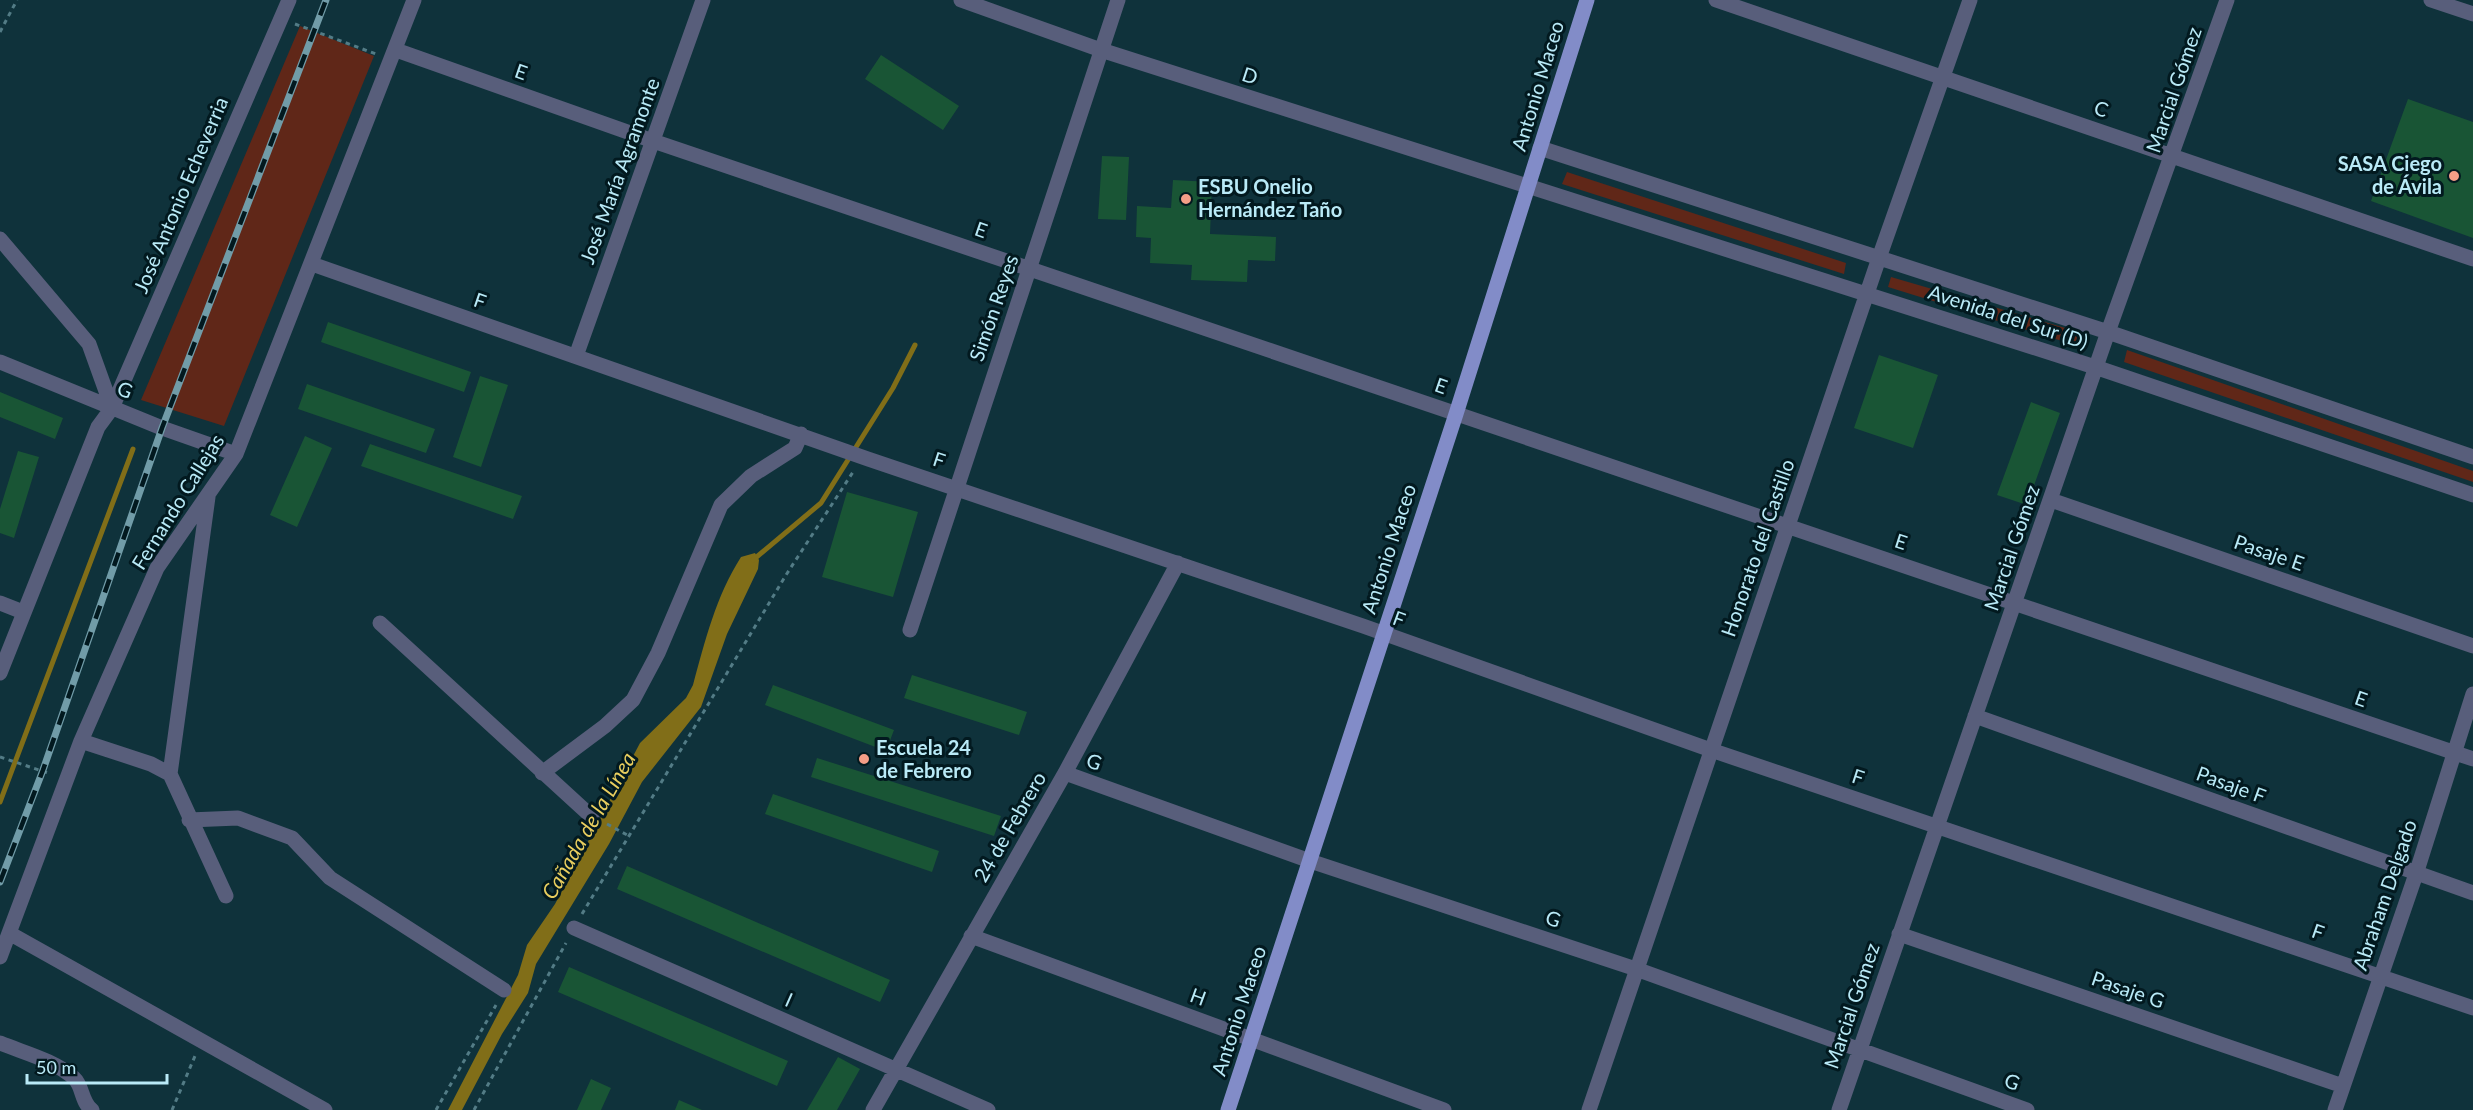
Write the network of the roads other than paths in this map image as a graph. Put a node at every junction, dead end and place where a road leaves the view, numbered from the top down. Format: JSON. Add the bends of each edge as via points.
{"nodes":[{"id":1,"x":289,"y":0,"type":"edge"},
{"id":2,"x":414,"y":0,"type":"edge"},
{"id":3,"x":703,"y":0,"type":"edge"},
{"id":4,"x":961,"y":0,"type":"edge"},
{"id":5,"x":1118,"y":0,"type":"edge"},
{"id":6,"x":1587,"y":0,"type":"edge"},
{"id":7,"x":1716,"y":0,"type":"edge"},
{"id":8,"x":1970,"y":0,"type":"edge"},
{"id":9,"x":2228,"y":0,"type":"edge"},
{"id":10,"x":2431,"y":0,"type":"edge"},
{"id":11,"x":2473,"y":14,"type":"edge"},
{"id":12,"x":1101,"y":50,"type":"junction"},
{"id":13,"x":394,"y":55,"type":"junction"},
{"id":14,"x":1943,"y":77,"type":"junction"},
{"id":15,"x":653,"y":141,"type":"junction"},
{"id":16,"x":1540,"y":147,"type":"junction"},
{"id":17,"x":2173,"y":156,"type":"junction"},
{"id":18,"x":1528,"y":186,"type":"junction"},
{"id":19,"x":0,"y":239,"type":"edge"},
{"id":20,"x":1879,"y":258,"type":"junction"},
{"id":21,"x":2473,"y":259,"type":"edge"},
{"id":22,"x":312,"y":264,"type":"junction"},
{"id":23,"x":1030,"y":269,"type":"junction"},
{"id":24,"x":1867,"y":294,"type":"junction"},
{"id":25,"x":2108,"y":332,"type":"junction"},
{"id":26,"x":576,"y":357,"type":"junction"},
{"id":27,"x":0,"y":362,"type":"edge"},
{"id":28,"x":2098,"y":368,"type":"junction"},
{"id":29,"x":112,"y":408,"type":"junction"},
{"id":30,"x":1456,"y":414,"type":"junction"},
{"id":31,"x":801,"y":434,"type":"junction"},
{"id":32,"x":236,"y":454,"type":"junction"},
{"id":33,"x":2473,"y":457,"type":"edge"},
{"id":34,"x":956,"y":487,"type":"junction"},
{"id":35,"x":209,"y":491,"type":"junction"},
{"id":36,"x":2473,"y":495,"type":"edge"},
{"id":37,"x":2051,"y":500,"type":"junction"},
{"id":38,"x":1788,"y":527,"type":"junction"},
{"id":39,"x":1178,"y":563,"type":"junction"},
{"id":40,"x":2015,"y":602,"type":"junction"},
{"id":41,"x":0,"y":603,"type":"edge"},
{"id":42,"x":23,"y":612,"type":"junction"},
{"id":43,"x":380,"y":623,"type":"dead end"},
{"id":44,"x":910,"y":630,"type":"dead end"},
{"id":45,"x":1383,"y":636,"type":"junction"},
{"id":46,"x":2473,"y":646,"type":"edge"},
{"id":47,"x":0,"y":673,"type":"edge"},
{"id":48,"x":2473,"y":694,"type":"edge"},
{"id":49,"x":1975,"y":716,"type":"junction"},
{"id":50,"x":81,"y":741,"type":"junction"},
{"id":51,"x":1711,"y":750,"type":"junction"},
{"id":52,"x":2456,"y":753,"type":"junction"},
{"id":53,"x":2473,"y":759,"type":"edge"},
{"id":54,"x":542,"y":773,"type":"junction"},
{"id":55,"x":170,"y":774,"type":"junction"},
{"id":56,"x":1065,"y":774,"type":"junction"},
{"id":57,"x":592,"y":817,"type":"road end"},
{"id":58,"x":189,"y":820,"type":"junction"},
{"id":59,"x":1936,"y":825,"type":"junction"},
{"id":60,"x":1310,"y":861,"type":"junction"},
{"id":61,"x":2416,"y":873,"type":"junction"},
{"id":62,"x":2473,"y":893,"type":"edge"},
{"id":63,"x":226,"y":896,"type":"dead end"},
{"id":64,"x":573,"y":928,"type":"road end"},
{"id":65,"x":9,"y":933,"type":"junction"},
{"id":66,"x":1899,"y":934,"type":"junction"},
{"id":67,"x":971,"y":936,"type":"junction"},
{"id":68,"x":0,"y":957,"type":"edge"},
{"id":69,"x":1636,"y":969,"type":"junction"},
{"id":70,"x":2379,"y":975,"type":"junction"},
{"id":71,"x":504,"y":990,"type":"road end"},
{"id":72,"x":2473,"y":1008,"type":"edge"},
{"id":73,"x":1252,"y":1039,"type":"junction"},
{"id":74,"x":0,"y":1043,"type":"edge"},
{"id":75,"x":1859,"y":1048,"type":"junction"},
{"id":76,"x":898,"y":1071,"type":"junction"},
{"id":77,"x":2343,"y":1086,"type":"junction"},
{"id":78,"x":92,"y":1110,"type":"edge"},
{"id":79,"x":325,"y":1110,"type":"edge"},
{"id":80,"x":873,"y":1110,"type":"edge"},
{"id":81,"x":988,"y":1110,"type":"edge"},
{"id":82,"x":1228,"y":1110,"type":"edge"},
{"id":83,"x":1444,"y":1110,"type":"edge"},
{"id":84,"x":1589,"y":1110,"type":"edge"},
{"id":85,"x":1839,"y":1110,"type":"edge"},
{"id":86,"x":2027,"y":1110,"type":"edge"},
{"id":87,"x":2335,"y":1110,"type":"edge"}],
"edges":[{"from":1,"to":29,"type":"street","name":"José Antonio Echeverria"},
{"from":2,"to":13,"type":"street","name":"Fernando Callejas"},
{"from":3,"to":15,"type":"street","name":"José María Agramonte"},
{"from":4,"to":12,"type":"street","name":"D"},
{"from":5,"to":12,"type":"street","name":"Simón Reyes"},
{"from":6,"to":16,"type":"main road","name":"Antonio Maceo"},
{"from":7,"to":14,"type":"street","name":"C"},
{"from":8,"to":14,"type":"street","name":"Honorato del Castillo"},
{"from":9,"to":17,"type":"street","name":"Marcial Gómez"},
{"from":10,"to":11,"type":"street"},
{"from":12,"to":18,"type":"street","name":"D"},
{"from":12,"to":23,"type":"street","name":"Simón Reyes"},
{"from":13,"to":15,"type":"street","name":"E"},
{"from":13,"to":22,"type":"street","name":"Fernando Callejas"},
{"from":14,"to":17,"type":"street","name":"C"},
{"from":14,"to":20,"type":"street","name":"Honorato del Castillo"},
{"from":15,"to":23,"type":"street","name":"E"},
{"from":15,"to":26,"type":"street","name":"José María Agramonte"},
{"from":16,"to":18,"type":"main road","name":"Antonio Maceo"},
{"from":16,"to":20,"type":"street","name":"Avenida del Sur (D)"},
{"from":17,"to":21,"type":"street","name":"C"},
{"from":17,"to":25,"type":"street","name":"Marcial Gómez"},
{"from":18,"to":24,"type":"street","name":"Avenida del Sur (D)"},
{"from":18,"to":30,"type":"main road","name":"Antonio Maceo"},
{"from":19,"to":29,"type":"street","via":[[89,345]]},
{"from":20,"to":24,"type":"street","name":"Honorato del Castillo"},
{"from":20,"to":25,"type":"street","name":"Avenida del Sur (D)"},
{"from":22,"to":26,"type":"street","name":"F"},
{"from":22,"to":32,"type":"street","name":"Fernando Callejas"},
{"from":23,"to":30,"type":"street","name":"E"},
{"from":23,"to":34,"type":"street","name":"Simón Reyes"},
{"from":24,"to":28,"type":"street","name":"Avenida del Sur (D)"},
{"from":24,"to":38,"type":"street","name":"Honorato del Castillo"},
{"from":25,"to":28,"type":"street","name":"Marcial Gómez"},
{"from":25,"to":33,"type":"street","name":"Avenida del Sur (D)"},
{"from":26,"to":31,"type":"street","name":"F"},
{"from":27,"to":29,"type":"street","name":"G"},
{"from":28,"to":36,"type":"street","name":"Avenida del Sur (D)"},
{"from":28,"to":37,"type":"street","name":"Marcial Gómez"},
{"from":29,"to":32,"type":"street","name":"G"},
{"from":29,"to":42,"type":"street","name":"José Antonio Echeverria","via":[[98,427]]},
{"from":30,"to":38,"type":"street","name":"E"},
{"from":30,"to":45,"type":"main road","name":"Antonio Maceo"},
{"from":31,"to":34,"type":"street","name":"F"},
{"from":31,"to":54,"type":"street","via":[[795,448],[751,476],[722,504],[633,700]]},
{"from":32,"to":35,"type":"street","name":"Fernando Callejas"},
{"from":34,"to":39,"type":"street","name":"F"},
{"from":34,"to":44,"type":"street","name":"Simón Reyes"},
{"from":35,"to":50,"type":"street","name":"Fernando Callejas","via":[[157,568]]},
{"from":35,"to":55,"type":"street"},
{"from":37,"to":40,"type":"street","name":"Marcial Gómez"},
{"from":37,"to":46,"type":"street","name":"Pasaje E"},
{"from":38,"to":40,"type":"street","name":"E"},
{"from":38,"to":51,"type":"street","name":"Honorato del Castillo"},
{"from":39,"to":45,"type":"street","name":"F"},
{"from":39,"to":56,"type":"street","name":"24 de Febrero"},
{"from":40,"to":49,"type":"street","name":"Marcial Gómez"},
{"from":40,"to":52,"type":"street","name":"E"},
{"from":41,"to":42,"type":"street"},
{"from":42,"to":47,"type":"street","name":"José Antonio Echeverria"},
{"from":43,"to":54,"type":"street"},
{"from":45,"to":51,"type":"street","name":"F"},
{"from":45,"to":60,"type":"main road","name":"Antonio Maceo"},
{"from":48,"to":52,"type":"street","name":"Abraham Delgado"},
{"from":49,"to":59,"type":"street","name":"Marcial Gómez"},
{"from":49,"to":61,"type":"street","name":"Pasaje F"},
{"from":50,"to":55,"type":"street"},
{"from":50,"to":65,"type":"street","name":"Fernando Callejas"},
{"from":51,"to":59,"type":"street","name":"F"},
{"from":51,"to":69,"type":"street","name":"Honorato del Castillo"},
{"from":52,"to":53,"type":"street","name":"E"},
{"from":52,"to":61,"type":"street","name":"Abraham Delgado"},
{"from":54,"to":57,"type":"street"},
{"from":55,"to":58,"type":"street"},
{"from":56,"to":60,"type":"street","name":"G"},
{"from":56,"to":67,"type":"street","name":"24 de Febrero"},
{"from":58,"to":63,"type":"street"},
{"from":58,"to":71,"type":"street","via":[[238,818],[292,838],[330,878]]},
{"from":59,"to":66,"type":"street","name":"Marcial Gómez"},
{"from":59,"to":70,"type":"street","name":"F"},
{"from":60,"to":69,"type":"street","name":"G"},
{"from":60,"to":73,"type":"main road","name":"Antonio Maceo"},
{"from":61,"to":62,"type":"street","name":"Pasaje F"},
{"from":61,"to":70,"type":"street","name":"Abraham Delgado"},
{"from":64,"to":76,"type":"street","name":"I"},
{"from":65,"to":68,"type":"street","name":"Fernando Callejas"},
{"from":65,"to":79,"type":"street"},
{"from":66,"to":75,"type":"street","name":"Marcial Gómez"},
{"from":66,"to":77,"type":"street","name":"Pasaje G"},
{"from":67,"to":73,"type":"street","name":"H"},
{"from":67,"to":76,"type":"street","name":"24 de Febrero"},
{"from":69,"to":75,"type":"street","name":"G"},
{"from":69,"to":84,"type":"street","name":"Honorato del Castillo"},
{"from":70,"to":72,"type":"street","name":"F"},
{"from":70,"to":77,"type":"street","name":"Abraham Delgado"},
{"from":73,"to":82,"type":"main road","name":"Antonio Maceo"},
{"from":73,"to":83,"type":"street","name":"H"},
{"from":74,"to":78,"type":"street","via":[[57,1066],[76,1079],[86,1106]]},
{"from":75,"to":85,"type":"street","name":"Marcial Gómez"},
{"from":75,"to":86,"type":"street","name":"G"},
{"from":76,"to":80,"type":"street","name":"24 de Febrero"},
{"from":76,"to":81,"type":"street","name":"I"},
{"from":77,"to":87,"type":"street","name":"Abraham Delgado"}]}
